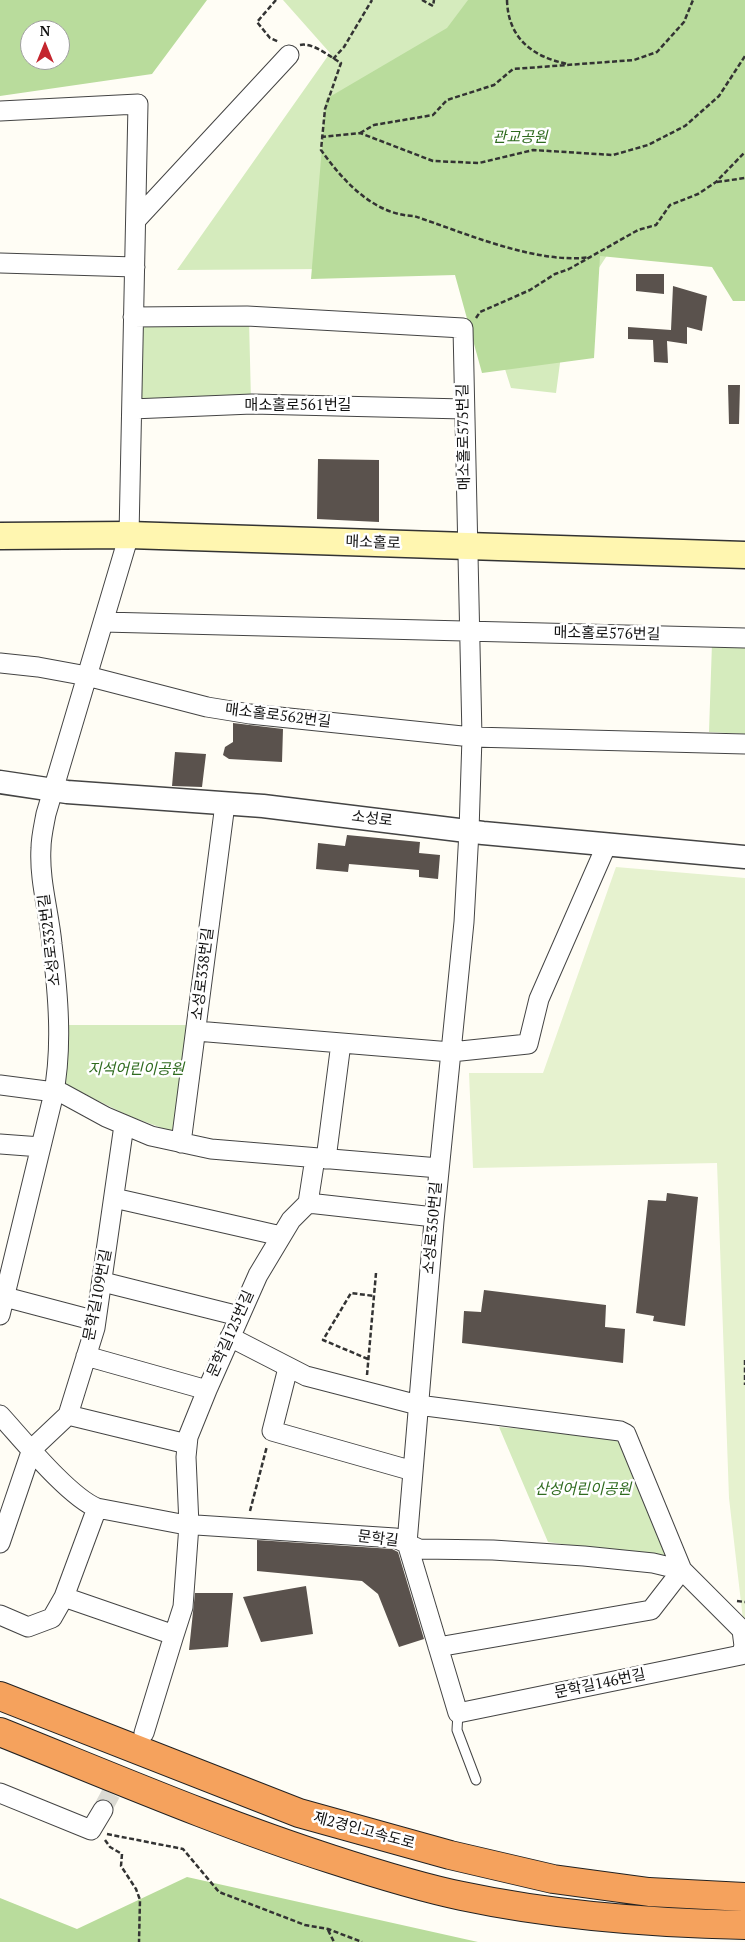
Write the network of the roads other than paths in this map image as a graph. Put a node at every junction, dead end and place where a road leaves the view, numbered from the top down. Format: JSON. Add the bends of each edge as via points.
{"nodes":[{"id":1,"x":290,"y":48,"type":"road end"},
{"id":2,"x":0,"y":111,"type":"edge"},
{"id":3,"x":136,"y":220,"type":"junction"},
{"id":4,"x":0,"y":263,"type":"edge"},
{"id":5,"x":135,"y":267,"type":"junction"},
{"id":6,"x":134,"y":316,"type":"junction"},
{"id":7,"x":132,"y":409,"type":"junction"},
{"id":8,"x":464,"y":409,"type":"junction"},
{"id":9,"x":129,"y":535,"type":"junction"},
{"id":10,"x":0,"y":536,"type":"edge"},
{"id":11,"x":466,"y":546,"type":"junction"},
{"id":12,"x":745,"y":555,"type":"edge"},
{"id":13,"x":103,"y":622,"type":"junction"},
{"id":14,"x":469,"y":631,"type":"junction"},
{"id":15,"x":745,"y":638,"type":"edge"},
{"id":16,"x":0,"y":663,"type":"edge"},
{"id":17,"x":87,"y":676,"type":"junction"},
{"id":18,"x":472,"y":737,"type":"junction"},
{"id":19,"x":745,"y":744,"type":"edge"},
{"id":20,"x":0,"y":782,"type":"edge"},
{"id":21,"x":53,"y":790,"type":"junction"},
{"id":22,"x":225,"y":804,"type":"junction"},
{"id":23,"x":469,"y":831,"type":"junction"},
{"id":24,"x":607,"y":844,"type":"junction"},
{"id":25,"x":745,"y":857,"type":"edge"},
{"id":26,"x":196,"y":1031,"type":"junction"},
{"id":27,"x":341,"y":1043,"type":"junction"},
{"id":28,"x":451,"y":1052,"type":"junction"},
{"id":29,"x":0,"y":1085,"type":"edge"},
{"id":30,"x":54,"y":1092,"type":"junction"},
{"id":31,"x":124,"y":1124,"type":"junction"},
{"id":32,"x":181,"y":1143,"type":"junction"},
{"id":33,"x":0,"y":1144,"type":"edge"},
{"id":34,"x":42,"y":1147,"type":"junction"},
{"id":35,"x":321,"y":1158,"type":"junction"},
{"id":36,"x":439,"y":1168,"type":"junction"},
{"id":37,"x":114,"y":1198,"type":"junction"},
{"id":38,"x":308,"y":1202,"type":"junction"},
{"id":39,"x":434,"y":1217,"type":"junction"},
{"id":40,"x":281,"y":1236,"type":"junction"},
{"id":41,"x":103,"y":1282,"type":"junction"},
{"id":42,"x":5,"y":1297,"type":"junction"},
{"id":43,"x":0,"y":1315,"type":"edge"},
{"id":44,"x":239,"y":1316,"type":"junction"},
{"id":45,"x":96,"y":1321,"type":"junction"},
{"id":46,"x":230,"y":1337,"type":"junction"},
{"id":47,"x":86,"y":1356,"type":"junction"},
{"id":48,"x":288,"y":1368,"type":"junction"},
{"id":49,"x":206,"y":1390,"type":"junction"},
{"id":50,"x":418,"y":1405,"type":"junction"},
{"id":51,"x":0,"y":1415,"type":"edge"},
{"id":52,"x":68,"y":1415,"type":"junction"},
{"id":53,"x":187,"y":1444,"type":"junction"},
{"id":54,"x":32,"y":1449,"type":"junction"},
{"id":55,"x":413,"y":1471,"type":"junction"},
{"id":56,"x":96,"y":1508,"type":"junction"},
{"id":57,"x":189,"y":1525,"type":"junction"},
{"id":58,"x":0,"y":1543,"type":"edge"},
{"id":59,"x":407,"y":1543,"type":"junction"},
{"id":60,"x":682,"y":1570,"type":"junction"},
{"id":61,"x":64,"y":1597,"type":"junction"},
{"id":62,"x":0,"y":1614,"type":"edge"},
{"id":63,"x":174,"y":1635,"type":"junction"},
{"id":64,"x":438,"y":1648,"type":"junction"},
{"id":65,"x":741,"y":1655,"type":"joint"},
{"id":66,"x":0,"y":1696,"type":"edge"},
{"id":67,"x":458,"y":1714,"type":"junction"},
{"id":68,"x":0,"y":1732,"type":"edge"},
{"id":69,"x":144,"y":1733,"type":"tunnel mouth"},
{"id":70,"x":476,"y":1780,"type":"dead end"},
{"id":71,"x":0,"y":1793,"type":"edge"},
{"id":72,"x":103,"y":1810,"type":"tunnel mouth"},
{"id":73,"x":745,"y":1897,"type":"edge"},
{"id":74,"x":745,"y":1925,"type":"edge"}],
"edges":[{"from":1,"to":3,"type":"street"},
{"from":2,"to":3,"type":"street","via":[[138,104]]},
{"from":3,"to":5,"type":"street"},
{"from":4,"to":5,"type":"street"},
{"from":5,"to":6,"type":"street"},
{"from":6,"to":7,"type":"street"},
{"from":6,"to":8,"type":"street","name":"매소홀로575번길","via":[[247,316],[462,328]]},
{"from":7,"to":8,"type":"street","name":"매소홀로561번길","via":[[252,404]]},
{"from":7,"to":9,"type":"street"},
{"from":8,"to":11,"type":"street","name":"매소홀로575번길"},
{"from":9,"to":10,"type":"main road","name":"매소홀로"},
{"from":9,"to":11,"type":"main road","name":"매소홀로"},
{"from":9,"to":13,"type":"street"},
{"from":11,"to":12,"type":"main road","name":"매소홀로"},
{"from":11,"to":14,"type":"street"},
{"from":13,"to":14,"type":"street"},
{"from":13,"to":17,"type":"street"},
{"from":14,"to":15,"type":"street","name":"매소홀로576번길"},
{"from":14,"to":18,"type":"street"},
{"from":16,"to":17,"type":"street","name":"매소홀로562번길","via":[[38,666]]},
{"from":17,"to":18,"type":"street","name":"매소홀로562번길","via":[[207,708]]},
{"from":17,"to":21,"type":"street"},
{"from":18,"to":19,"type":"street"},
{"from":18,"to":23,"type":"street"},
{"from":20,"to":21,"type":"street","name":"소성로"},
{"from":21,"to":22,"type":"street","name":"소성로"},
{"from":21,"to":30,"type":"street","name":"소성로332번길","via":[[41,848],[58,1006]]},
{"from":22,"to":23,"type":"street","name":"소성로"},
{"from":22,"to":26,"type":"street","name":"소성로338번길"},
{"from":23,"to":24,"type":"street","name":"소성로"},
{"from":23,"to":28,"type":"street","name":"소성로350번길"},
{"from":24,"to":25,"type":"street","name":"소성로"},
{"from":24,"to":28,"type":"street","via":[[540,999],[528,1044]]},
{"from":26,"to":27,"type":"street"},
{"from":26,"to":32,"type":"street","name":"소성로338번길"},
{"from":27,"to":28,"type":"street"},
{"from":27,"to":35,"type":"street"},
{"from":28,"to":36,"type":"street","name":"소성로350번길"},
{"from":29,"to":30,"type":"street"},
{"from":30,"to":31,"type":"street"},
{"from":30,"to":34,"type":"street","name":"소성로332번길"},
{"from":31,"to":32,"type":"street","via":[[151,1136]]},
{"from":31,"to":37,"type":"street","name":"문학길109번길"},
{"from":32,"to":35,"type":"street","via":[[211,1149]]},
{"from":33,"to":34,"type":"street"},
{"from":34,"to":42,"type":"street","name":"소성로332번길"},
{"from":35,"to":36,"type":"street"},
{"from":35,"to":38,"type":"street"},
{"from":36,"to":39,"type":"street","name":"소성로350번길"},
{"from":37,"to":40,"type":"street"},
{"from":37,"to":41,"type":"street","name":"문학길109번길"},
{"from":38,"to":39,"type":"street"},
{"from":38,"to":40,"type":"street","name":"문학길125번길"},
{"from":39,"to":50,"type":"street","name":"소성로350번길"},
{"from":40,"to":44,"type":"street","name":"문학길125번길"},
{"from":41,"to":44,"type":"street"},
{"from":41,"to":45,"type":"street","name":"문학길109번길"},
{"from":42,"to":43,"type":"street","name":"소성로332번길"},
{"from":42,"to":45,"type":"street"},
{"from":44,"to":46,"type":"street","name":"문학길125번길"},
{"from":45,"to":47,"type":"street","name":"문학길109번길"},
{"from":46,"to":48,"type":"street"},
{"from":46,"to":49,"type":"street","name":"문학길125번길"},
{"from":47,"to":49,"type":"street"},
{"from":47,"to":52,"type":"street","name":"문학길109번길"},
{"from":48,"to":50,"type":"street","via":[[306,1376]]},
{"from":48,"to":55,"type":"street","via":[[272,1430]]},
{"from":49,"to":53,"type":"street","name":"문학길125번길"},
{"from":50,"to":55,"type":"street","name":"소성로350번길"},
{"from":50,"to":60,"type":"street","via":[[626,1434]]},
{"from":51,"to":54,"type":"street","name":"문학길"},
{"from":52,"to":53,"type":"street"},
{"from":52,"to":54,"type":"street","name":"문학길109번길"},
{"from":53,"to":57,"type":"street","name":"문학길125번길"},
{"from":54,"to":56,"type":"street","name":"문학길","via":[[85,1504]]},
{"from":54,"to":58,"type":"street"},
{"from":55,"to":59,"type":"street","name":"소성로350번길"},
{"from":56,"to":57,"type":"street","name":"문학길"},
{"from":56,"to":61,"type":"street"},
{"from":57,"to":59,"type":"street","name":"문학길","via":[[395,1538]]},
{"from":57,"to":63,"type":"street","name":"문학길125번길","via":[[183,1606]]},
{"from":59,"to":60,"type":"street","name":"문학길","via":[[419,1549],[493,1550],[653,1562]]},
{"from":59,"to":64,"type":"street"},
{"from":60,"to":64,"type":"street","via":[[651,1610]]},
{"from":60,"to":65,"type":"street","name":"문학길","via":[[742,1630],[744,1646]]},
{"from":61,"to":62,"type":"street","via":[[52,1618],[28,1626]]},
{"from":61,"to":63,"type":"street"},
{"from":63,"to":69,"type":"street","name":"문학길125번길"},
{"from":64,"to":67,"type":"street"},
{"from":65,"to":67,"type":"street","name":"문학길146번길"},
{"from":66,"to":73,"type":"highway","name":"제2경인고속도로","via":[[299,1813],[450,1855],[553,1879],[649,1892]]},
{"from":67,"to":70,"type":"lane","via":[[457,1730]]},
{"from":68,"to":74,"type":"highway","via":[[251,1833],[371,1872],[461,1896],[555,1914],[647,1922]]},
{"from":71,"to":72,"type":"street","via":[[91,1830]]}]}
